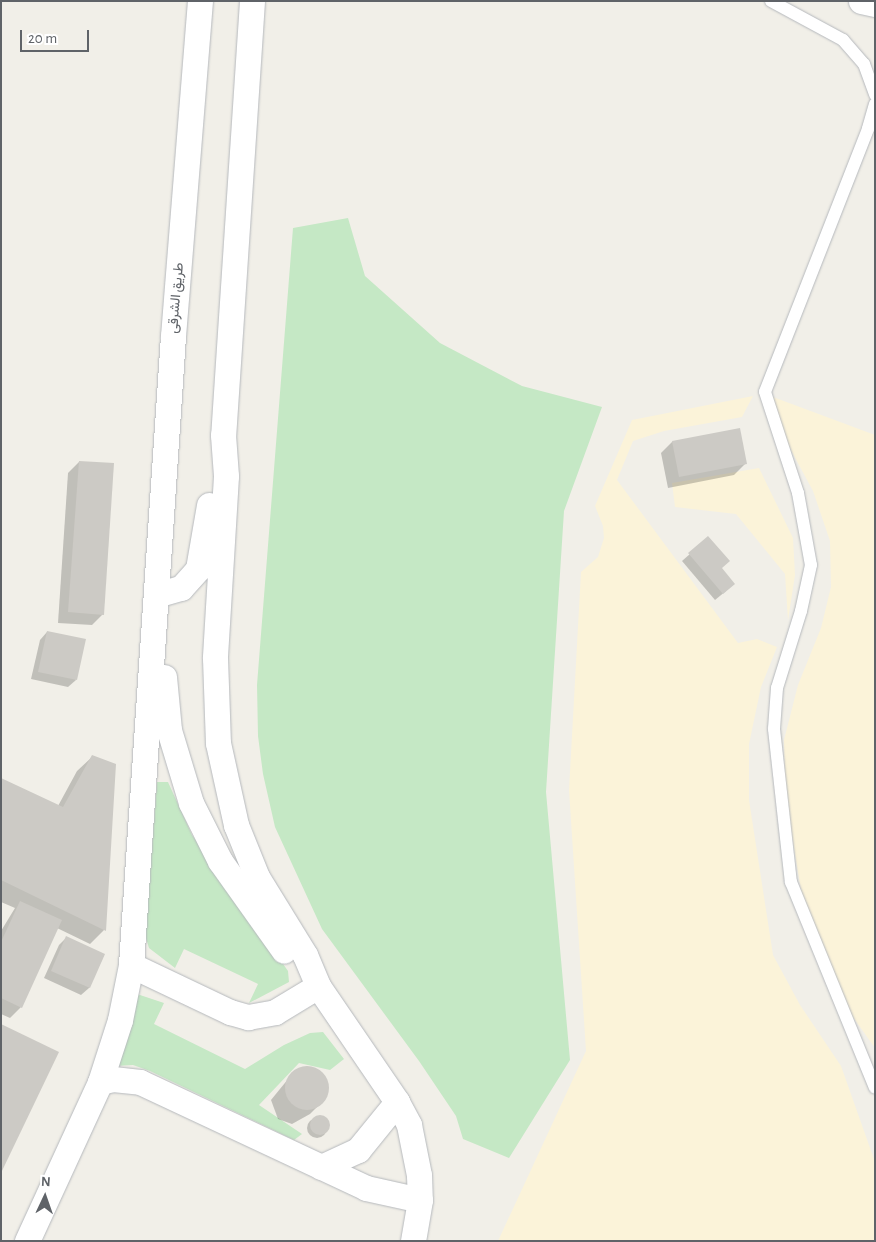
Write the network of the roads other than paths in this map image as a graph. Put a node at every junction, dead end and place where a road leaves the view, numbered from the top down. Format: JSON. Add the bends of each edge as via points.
{"nodes":[{"id":1,"x":200,"y":1,"type":"edge"},
{"id":2,"x":252,"y":1,"type":"edge"},
{"id":3,"x":771,"y":1,"type":"edge"},
{"id":4,"x":861,"y":1,"type":"edge"},
{"id":5,"x":875,"y":4,"type":"edge"},
{"id":6,"x":875,"y":95,"type":"edge"},
{"id":7,"x":875,"y":104,"type":"edge"},
{"id":8,"x":223,"y":435,"type":"junction"},
{"id":9,"x":156,"y":595,"type":"junction"},
{"id":10,"x":131,"y":965,"type":"junction"},
{"id":11,"x":318,"y":986,"type":"junction"},
{"id":12,"x":100,"y":1082,"type":"junction"},
{"id":13,"x":875,"y":1088,"type":"edge"},
{"id":14,"x":397,"y":1102,"type":"junction"},
{"id":15,"x":320,"y":1167,"type":"junction"},
{"id":16,"x":420,"y":1200,"type":"junction"},
{"id":17,"x":27,"y":1241,"type":"edge"},
{"id":18,"x":412,"y":1241,"type":"edge"}],
"edges":[{"from":1,"to":9,"type":"street","name":"طريق الشرقى"},
{"from":2,"to":8,"type":"street"},
{"from":3,"to":6,"type":"lane","via":[[843,40],[864,64]]},
{"from":4,"to":5,"type":"street"},
{"from":7,"to":13,"type":"lane","via":[[868,130],[765,392],[798,493],[810,565],[777,688],[774,729],[791,882]]},
{"from":8,"to":9,"type":"street","via":[[214,462],[198,570],[181,588]]},
{"from":8,"to":11,"type":"street","via":[[226,476],[214,686],[222,772],[246,851],[271,901],[305,955]]},
{"from":9,"to":10,"type":"street"},
{"from":9,"to":11,"type":"street","via":[[164,638],[169,730],[191,803],[220,861],[293,964]]},
{"from":10,"to":11,"type":"street","via":[[230,1012],[248,1017],[276,1012]]},
{"from":10,"to":12,"type":"street","via":[[120,1020]]},
{"from":11,"to":14,"type":"street"},
{"from":12,"to":15,"type":"street","via":[[113,1079],[140,1082]]},
{"from":12,"to":17,"type":"street"},
{"from":14,"to":15,"type":"street","via":[[358,1150]]},
{"from":14,"to":16,"type":"street","via":[[409,1125],[416,1150]]},
{"from":15,"to":16,"type":"street","via":[[379,1193]]},
{"from":16,"to":18,"type":"street"}]}
